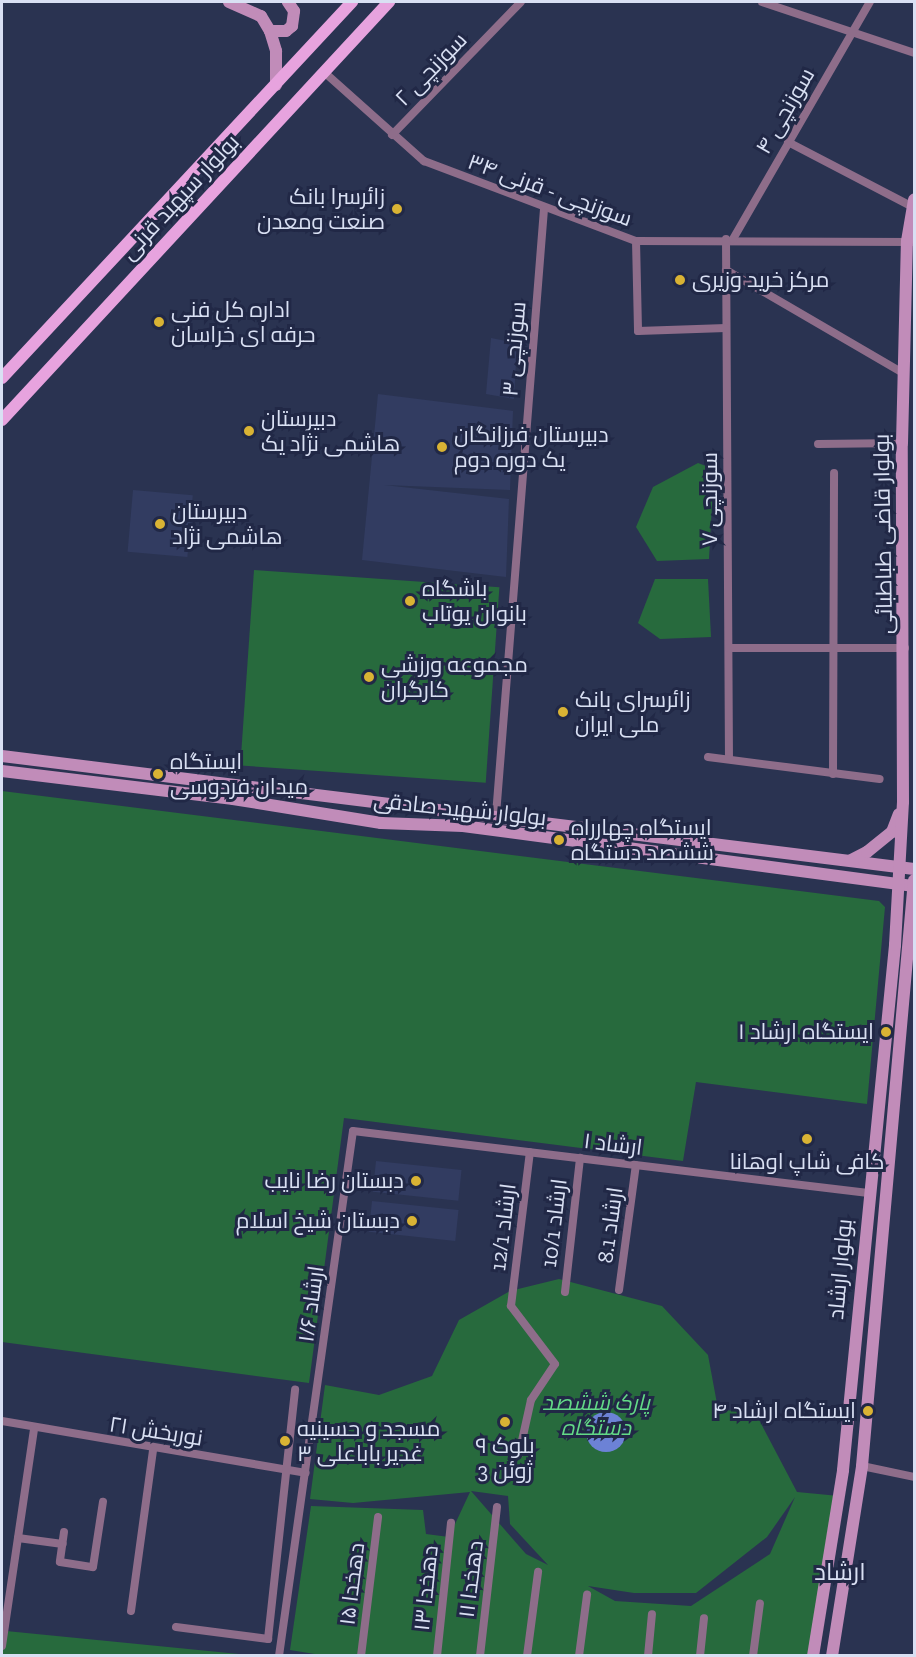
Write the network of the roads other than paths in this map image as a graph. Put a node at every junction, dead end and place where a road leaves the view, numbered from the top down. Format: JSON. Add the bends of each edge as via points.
{"nodes":[{"id":1,"x":229,"y":2,"type":"edge"},
{"id":2,"x":288,"y":2,"type":"edge"},
{"id":3,"x":352,"y":2,"type":"edge"},
{"id":4,"x":389,"y":2,"type":"edge"},
{"id":5,"x":521,"y":2,"type":"edge"},
{"id":6,"x":766,"y":2,"type":"edge"},
{"id":7,"x":870,"y":2,"type":"edge"},
{"id":8,"x":270,"y":31,"type":"junction"},
{"id":9,"x":851,"y":32,"type":"junction"},
{"id":10,"x":915,"y":53,"type":"edge"},
{"id":11,"x":324,"y":72,"type":"junction"},
{"id":12,"x":276,"y":85,"type":"junction"},
{"id":13,"x":392,"y":135,"type":"junction"},
{"id":14,"x":788,"y":142,"type":"junction"},
{"id":15,"x":914,"y":204,"type":"edge"},
{"id":16,"x":544,"y":208,"type":"junction"},
{"id":17,"x":729,"y":239,"type":"junction"},
{"id":18,"x":636,"y":241,"type":"junction"},
{"id":19,"x":911,"y":241,"type":"edge"},
{"id":20,"x":726,"y":270,"type":"junction"},
{"id":21,"x":726,"y":328,"type":"junction"},
{"id":22,"x":903,"y":373,"type":"junction"},
{"id":23,"x":2,"y":378,"type":"edge"},
{"id":24,"x":2,"y":420,"type":"edge"},
{"id":25,"x":902,"y":443,"type":"junction"},
{"id":26,"x":818,"y":444,"type":"dead end"},
{"id":27,"x":834,"y":473,"type":"dead end"},
{"id":28,"x":729,"y":648,"type":"junction"},
{"id":29,"x":834,"y":648,"type":"junction"},
{"id":30,"x":906,"y":648,"type":"junction"},
{"id":31,"x":2,"y":756,"type":"edge"},
{"id":32,"x":708,"y":756,"type":"dead end"},
{"id":33,"x":729,"y":759,"type":"junction"},
{"id":34,"x":2,"y":771,"type":"edge"},
{"id":35,"x":833,"y":774,"type":"junction"},
{"id":36,"x":880,"y":779,"type":"dead end"},
{"id":37,"x":383,"y":800,"type":"junction"},
{"id":38,"x":903,"y":802,"type":"junction"},
{"id":39,"x":496,"y":815,"type":"junction"},
{"id":40,"x":381,"y":823,"type":"junction"},
{"id":41,"x":849,"y":861,"type":"junction"},
{"id":42,"x":900,"y":867,"type":"junction"},
{"id":43,"x":915,"y":869,"type":"edge"},
{"id":44,"x":915,"y":879,"type":"edge"},
{"id":45,"x":899,"y":884,"type":"junction"},
{"id":46,"x":914,"y":886,"type":"edge"},
{"id":47,"x":911,"y":942,"type":"edge"},
{"id":48,"x":353,"y":1131,"type":"joint"},
{"id":49,"x":530,"y":1152,"type":"junction"},
{"id":50,"x":580,"y":1158,"type":"junction"},
{"id":51,"x":636,"y":1165,"type":"junction"},
{"id":52,"x":868,"y":1193,"type":"junction"},
{"id":53,"x":619,"y":1290,"type":"dead end"},
{"id":54,"x":565,"y":1292,"type":"dead end"},
{"id":55,"x":295,"y":1389,"type":"dead end"},
{"id":56,"x":2,"y":1421,"type":"edge"},
{"id":57,"x":34,"y":1429,"type":"junction"},
{"id":58,"x":153,"y":1450,"type":"junction"},
{"id":59,"x":519,"y":1454,"type":"dead end"},
{"id":60,"x":862,"y":1466,"type":"junction"},
{"id":61,"x":286,"y":1471,"type":"junction"},
{"id":62,"x":915,"y":1477,"type":"edge"},
{"id":63,"x":305,"y":1478,"type":"junction"},
{"id":64,"x":103,"y":1502,"type":"dead end"},
{"id":65,"x":497,"y":1507,"type":"dead end"},
{"id":66,"x":378,"y":1517,"type":"dead end"},
{"id":67,"x":451,"y":1523,"type":"dead end"},
{"id":68,"x":64,"y":1532,"type":"dead end"},
{"id":69,"x":18,"y":1538,"type":"junction"},
{"id":70,"x":63,"y":1544,"type":"junction"},
{"id":71,"x":538,"y":1572,"type":"dead end"},
{"id":72,"x":587,"y":1595,"type":"dead end"},
{"id":73,"x":760,"y":1603,"type":"dead end"},
{"id":74,"x":820,"y":1606,"type":"junction"},
{"id":75,"x":131,"y":1611,"type":"dead end"},
{"id":76,"x":839,"y":1611,"type":"junction"},
{"id":77,"x":652,"y":1614,"type":"dead end"},
{"id":78,"x":704,"y":1618,"type":"dead end"},
{"id":79,"x":176,"y":1628,"type":"dead end"},
{"id":80,"x":2,"y":1646,"type":"edge"},
{"id":81,"x":279,"y":1656,"type":"edge"},
{"id":82,"x":361,"y":1656,"type":"edge"},
{"id":83,"x":437,"y":1656,"type":"edge"},
{"id":84,"x":480,"y":1656,"type":"edge"},
{"id":85,"x":527,"y":1656,"type":"edge"},
{"id":86,"x":579,"y":1656,"type":"edge"},
{"id":87,"x":648,"y":1656,"type":"edge"},
{"id":88,"x":700,"y":1656,"type":"edge"},
{"id":89,"x":753,"y":1656,"type":"edge"},
{"id":90,"x":813,"y":1656,"type":"edge"},
{"id":91,"x":832,"y":1656,"type":"edge"}],
"edges":[{"from":1,"to":8,"type":"main road","via":[[261,16]]},
{"from":2,"to":8,"type":"main road","via":[[294,11],[292,26],[286,31]]},
{"from":3,"to":12,"type":"main road","name":"بولوار سپهبد قرنی"},
{"from":4,"to":11,"type":"main road","name":"بولوار سپهبد قرنی"},
{"from":5,"to":13,"type":"street","name":"سوزنچی ۲"},
{"from":6,"to":9,"type":"street"},
{"from":7,"to":9,"type":"street","name":"سوزنچی ۴"},
{"from":8,"to":12,"type":"main road","via":[[276,51]]},
{"from":9,"to":10,"type":"street"},
{"from":9,"to":14,"type":"street","name":"سوزنچی ۴"},
{"from":11,"to":13,"type":"street","name":"سوزنچی - قرنی ۳۴"},
{"from":11,"to":24,"type":"main road","name":"بولوار سپهبد قرنی"},
{"from":12,"to":23,"type":"main road","name":"بولوار سپهبد قرنی"},
{"from":13,"to":16,"type":"street","name":"سوزنچی - قرنی ۳۴","via":[[424,161]]},
{"from":14,"to":15,"type":"street"},
{"from":14,"to":17,"type":"street","name":"سوزنچی ۴"},
{"from":15,"to":19,"type":"main road","name":"بولوار قاضی طباطبائی"},
{"from":16,"to":18,"type":"street","name":"سوزنچی - قرنی ۳۴"},
{"from":16,"to":39,"type":"street","name":"سوزنچی ۳"},
{"from":17,"to":18,"type":"street","name":"سوزنچی - قرنی ۳۴"},
{"from":17,"to":19,"type":"street","name":"سوزنچی - قرنی ۳۴"},
{"from":17,"to":20,"type":"street","name":"سوزنچی ۷"},
{"from":18,"to":21,"type":"street","via":[[638,331]]},
{"from":19,"to":22,"type":"main road","name":"بولوار قاضی طباطبائی"},
{"from":20,"to":21,"type":"street","name":"سوزنچی ۷"},
{"from":20,"to":22,"type":"street"},
{"from":21,"to":28,"type":"street","name":"سوزنچی ۷"},
{"from":22,"to":25,"type":"main road","name":"بولوار قاضی طباطبائی"},
{"from":25,"to":26,"type":"street"},
{"from":25,"to":30,"type":"main road","name":"بولوار قاضی طباطبائی"},
{"from":27,"to":29,"type":"street"},
{"from":28,"to":29,"type":"street"},
{"from":28,"to":33,"type":"street","name":"سوزنچی ۷"},
{"from":29,"to":30,"type":"street"},
{"from":29,"to":35,"type":"street"},
{"from":30,"to":38,"type":"main road","name":"بولوار قاضی طباطبائی"},
{"from":31,"to":37,"type":"main road","name":"بولوار شهید صادقی"},
{"from":32,"to":33,"type":"street"},
{"from":33,"to":35,"type":"street"},
{"from":34,"to":40,"type":"main road","name":"بولوار شهید صادقی","via":[[233,799]]},
{"from":35,"to":36,"type":"street"},
{"from":37,"to":39,"type":"main road","name":"بولوار شهید صادقی"},
{"from":37,"to":40,"type":"main road"},
{"from":38,"to":41,"type":"main road","via":[[892,832]]},
{"from":38,"to":42,"type":"main road","name":"بولوار قاضی طباطبائی"},
{"from":39,"to":41,"type":"main road","name":"بولوار شهید صادقی"},
{"from":40,"to":45,"type":"main road","name":"بولوار شهید صادقی","via":[[463,826]]},
{"from":41,"to":42,"type":"main road","name":"بولوار شهید صادقی"},
{"from":42,"to":43,"type":"main road","name":"بولوار شهید صادقی"},
{"from":42,"to":45,"type":"main road","name":"بولوار ارشاد"},
{"from":44,"to":46,"type":"main road","name":"بولوار ارشاد"},
{"from":45,"to":46,"type":"main road","name":"بولوار شهید صادقی"},
{"from":45,"to":52,"type":"main road","name":"بولوار ارشاد"},
{"from":46,"to":47,"type":"main road","name":"بولوار ارشاد"},
{"from":47,"to":60,"type":"main road","name":"بولوار ارشاد"},
{"from":48,"to":49,"type":"street","name":"ارشاد ۱"},
{"from":48,"to":63,"type":"street","name":"ارشاد ۱/۶"},
{"from":49,"to":50,"type":"street","name":"ارشاد ۱"},
{"from":49,"to":59,"type":"street","name":"ارشاد 12/1","via":[[511,1306],[555,1364],[531,1400]]},
{"from":50,"to":51,"type":"street","name":"ارشاد ۱"},
{"from":50,"to":54,"type":"street","name":"ارشاد 10/1"},
{"from":51,"to":52,"type":"street","name":"ارشاد ۱"},
{"from":51,"to":53,"type":"street","name":"ارشاد 8.1"},
{"from":52,"to":74,"type":"main road","name":"بولوار ارشاد","via":[[843,1470]]},
{"from":55,"to":61,"type":"street"},
{"from":56,"to":57,"type":"street","name":"نوربخش ۲۱"},
{"from":57,"to":58,"type":"street","name":"نوربخش ۲۱"},
{"from":57,"to":69,"type":"street"},
{"from":58,"to":61,"type":"street","name":"نوربخش ۲۱"},
{"from":58,"to":75,"type":"street"},
{"from":60,"to":62,"type":"street"},
{"from":60,"to":76,"type":"main road","name":"بولوار ارشاد"},
{"from":61,"to":63,"type":"street","name":"نوربخش ۲۱"},
{"from":61,"to":79,"type":"street","via":[[268,1639]]},
{"from":63,"to":81,"type":"street","name":"ارشاد ۱/۶"},
{"from":64,"to":70,"type":"street","via":[[93,1567],[60,1562]]},
{"from":65,"to":84,"type":"street","name":"دهخدا ۱۱"},
{"from":66,"to":82,"type":"street","name":"دهخدا ۱۵"},
{"from":67,"to":83,"type":"street","name":"دهخدا ۱۳"},
{"from":68,"to":70,"type":"street"},
{"from":69,"to":70,"type":"street"},
{"from":69,"to":80,"type":"street"},
{"from":71,"to":85,"type":"street"},
{"from":72,"to":86,"type":"street"},
{"from":73,"to":89,"type":"street"},
{"from":74,"to":76,"type":"main road"},
{"from":74,"to":90,"type":"main road","name":"بولوار ارشاد"},
{"from":76,"to":91,"type":"main road","name":"بولوار ارشاد"},
{"from":77,"to":87,"type":"street"},
{"from":78,"to":88,"type":"street"}]}
